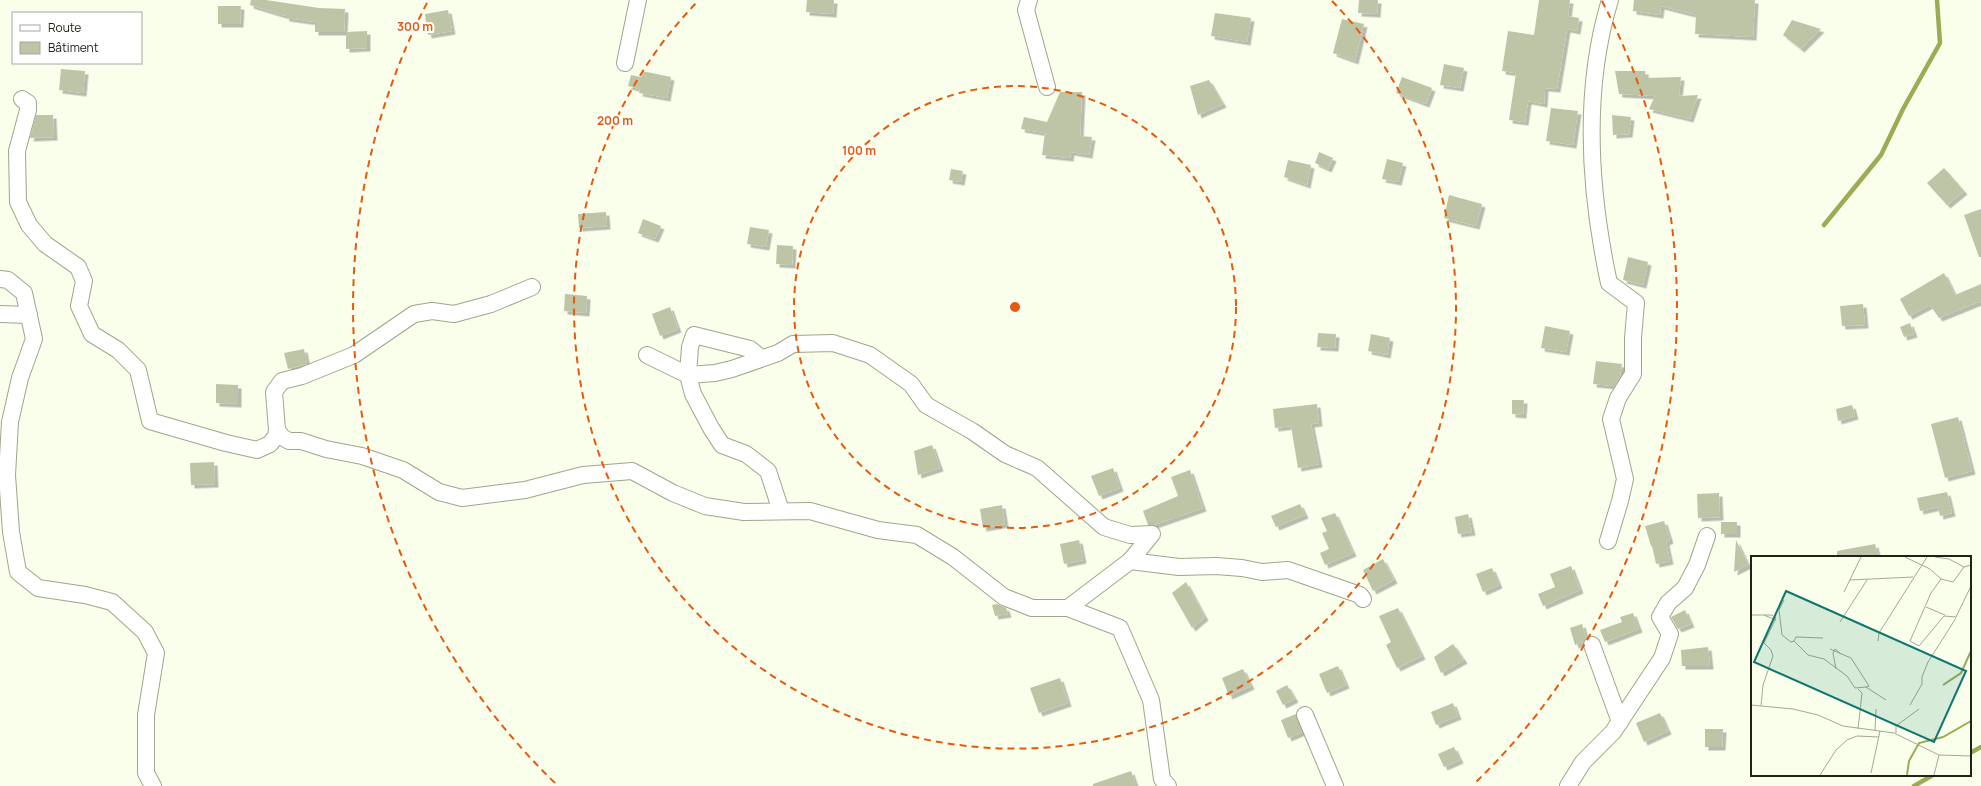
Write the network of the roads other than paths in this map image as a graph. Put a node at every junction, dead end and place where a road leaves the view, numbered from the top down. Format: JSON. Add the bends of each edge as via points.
{"nodes":[{"id":1,"x":638,"y":0,"type":"edge"},
{"id":2,"x":1029,"y":0,"type":"edge"},
{"id":3,"x":1610,"y":0,"type":"edge"},
{"id":4,"x":625,"y":63,"type":"dead end"},
{"id":5,"x":1047,"y":87,"type":"dead end"},
{"id":6,"x":22,"y":99,"type":"dead end"},
{"id":7,"x":0,"y":279,"type":"edge"},
{"id":8,"x":532,"y":287,"type":"dead end"},
{"id":9,"x":0,"y":314,"type":"edge"},
{"id":10,"x":29,"y":315,"type":"junction"},
{"id":11,"x":647,"y":355,"type":"dead end"},
{"id":12,"x":761,"y":358,"type":"junction"},
{"id":13,"x":688,"y":375,"type":"junction"},
{"id":14,"x":277,"y":430,"type":"junction"},
{"id":15,"x":781,"y":511,"type":"junction"},
{"id":16,"x":1707,"y":536,"type":"dead end"},
{"id":17,"x":1608,"y":541,"type":"dead end"},
{"id":18,"x":1130,"y":561,"type":"junction"},
{"id":19,"x":1363,"y":600,"type":"dead end"},
{"id":20,"x":1068,"y":608,"type":"junction"},
{"id":21,"x":1592,"y":645,"type":"dead end"},
{"id":22,"x":1305,"y":715,"type":"dead end"},
{"id":23,"x":1620,"y":722,"type":"junction"},
{"id":24,"x":153,"y":786,"type":"edge"},
{"id":25,"x":1168,"y":786,"type":"edge"},
{"id":26,"x":1336,"y":786,"type":"edge"},
{"id":27,"x":1568,"y":786,"type":"edge"}],
"edges":[{"from":1,"to":4,"type":"street"},
{"from":2,"to":5,"type":"street","via":[[1026,10]]},
{"from":3,"to":17,"type":"street","via":[[1604,18],[1594,74],[1592,162],[1598,234],[1609,283],[1636,303],[1633,374],[1618,398],[1611,419],[1625,479]]},
{"from":6,"to":14,"type":"street","via":[[28,103],[28,110],[17,151],[18,202],[29,225],[45,244],[78,267],[84,281],[79,306],[92,334],[118,350],[138,370],[150,421],[257,450],[270,444]]},
{"from":7,"to":10,"type":"street","via":[[8,280],[24,293]]},
{"from":8,"to":14,"type":"street","via":[[491,304],[454,314],[432,311],[414,314],[354,355],[302,376],[282,380],[274,392]]},
{"from":9,"to":10,"type":"street"},
{"from":10,"to":24,"type":"street","via":[[34,339],[20,378],[10,422],[7,475],[11,532],[18,572],[38,588],[112,602],[145,632],[156,653],[146,715],[146,774]]},
{"from":11,"to":13,"type":"street"},
{"from":12,"to":13,"type":"street","via":[[715,373]]},
{"from":12,"to":13,"type":"street","via":[[750,349],[694,335],[690,347]]},
{"from":12,"to":18,"type":"street","via":[[778,353],[793,344],[833,343],[870,355],[911,384],[926,405],[972,431],[1005,454],[1038,468],[1104,527],[1130,535],[1152,534]]},
{"from":13,"to":15,"type":"street","via":[[693,394],[722,445],[746,454],[768,471]]},
{"from":14,"to":15,"type":"street","via":[[289,441],[362,456],[403,470],[439,492],[462,498],[526,490],[583,475],[632,471],[673,493],[705,506],[744,512]]},
{"from":15,"to":20,"type":"street","via":[[810,510],[878,530],[917,535],[954,557],[1004,597],[1032,608]]},
{"from":16,"to":23,"type":"street","via":[[1697,565],[1685,588],[1668,603],[1660,617],[1670,634],[1662,658]]},
{"from":18,"to":19,"type":"street","via":[[1179,567],[1242,568],[1262,572],[1288,570],[1360,595]]},
{"from":18,"to":20,"type":"street"},
{"from":20,"to":25,"type":"street","via":[[1120,628],[1151,700],[1162,779]]},
{"from":21,"to":23,"type":"street"},
{"from":22,"to":26,"type":"street"},
{"from":23,"to":27,"type":"street","via":[[1583,762]]}]}
